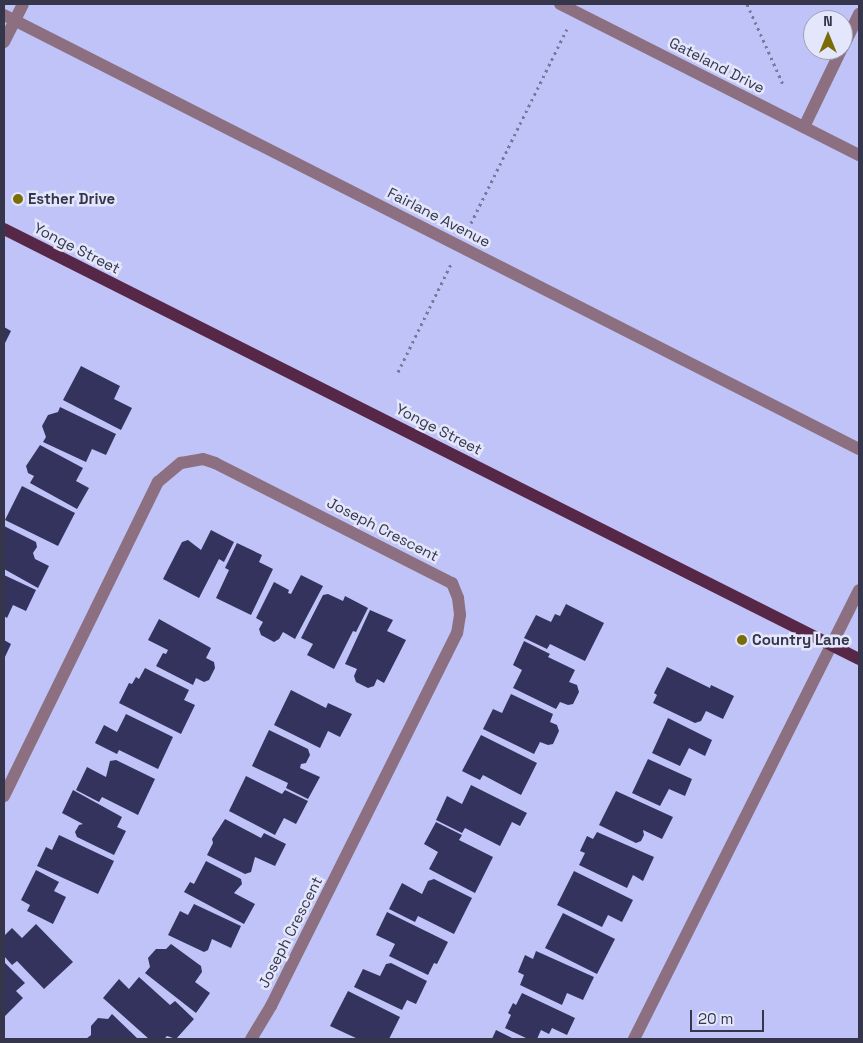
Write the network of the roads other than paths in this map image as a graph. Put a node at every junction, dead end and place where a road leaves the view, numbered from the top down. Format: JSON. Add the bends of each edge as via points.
{"nodes":[{"id":1,"x":23,"y":4,"type":"edge"},
{"id":2,"x":560,"y":4,"type":"edge"},
{"id":3,"x":859,"y":14,"type":"edge"},
{"id":4,"x":9,"y":18,"type":"edge"},
{"id":5,"x":853,"y":26,"type":"edge"},
{"id":6,"x":4,"y":42,"type":"edge"},
{"id":7,"x":836,"y":60,"type":"edge"},
{"id":8,"x":804,"y":127,"type":"junction"},
{"id":9,"x":859,"y":155,"type":"edge"},
{"id":10,"x":4,"y":229,"type":"edge"},
{"id":11,"x":859,"y":449,"type":"edge"},
{"id":12,"x":859,"y":590,"type":"edge"},
{"id":13,"x":832,"y":645,"type":"junction"},
{"id":14,"x":859,"y":659,"type":"edge"},
{"id":15,"x":4,"y":796,"type":"edge"},
{"id":16,"x":251,"y":1039,"type":"edge"},
{"id":17,"x":634,"y":1039,"type":"edge"}],
"edges":[{"from":1,"to":4,"type":"street"},
{"from":2,"to":8,"type":"street","name":"Gateland Drive"},
{"from":3,"to":5,"type":"street"},
{"from":4,"to":6,"type":"street"},
{"from":4,"to":11,"type":"street","name":"Fairlane Avenue"},
{"from":7,"to":8,"type":"street"},
{"from":8,"to":9,"type":"street","name":"Gateland Drive"},
{"from":10,"to":13,"type":"main road","name":"Yonge Street"},
{"from":12,"to":13,"type":"street"},
{"from":13,"to":14,"type":"main road","name":"Yonge Street"},
{"from":13,"to":17,"type":"street"},
{"from":15,"to":16,"type":"street","name":"Joseph Crescent","via":[[158,482],[181,463],[204,459],[215,463],[452,583],[458,598],[458,633],[271,1006]]}]}
